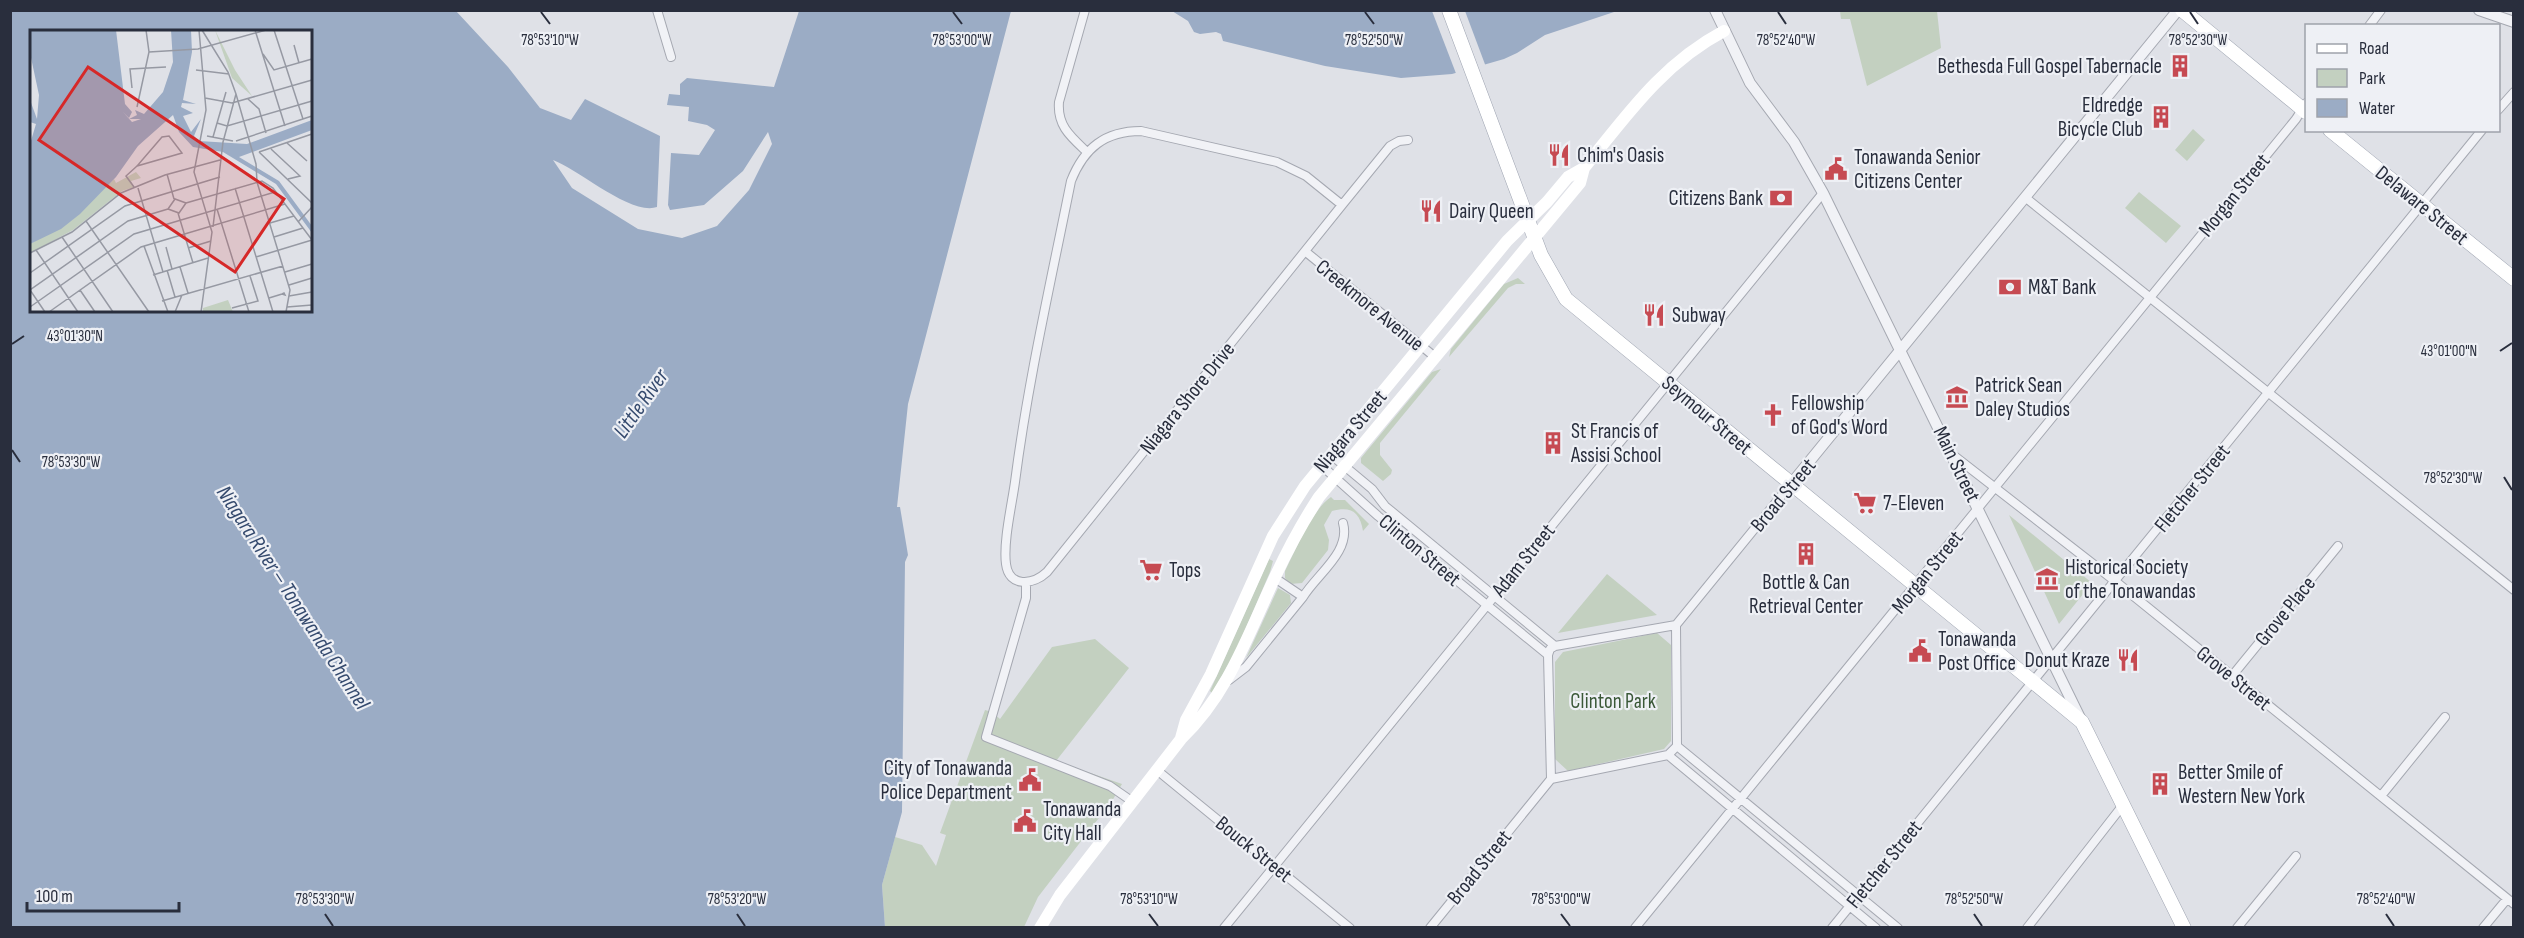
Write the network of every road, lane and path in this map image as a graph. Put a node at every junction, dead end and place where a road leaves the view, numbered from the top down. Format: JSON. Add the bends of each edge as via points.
{"nodes":[{"id":1,"x":657,"y":10,"type":"edge"},
{"id":2,"x":1085,"y":10,"type":"edge"},
{"id":3,"x":1715,"y":10,"type":"edge"},
{"id":4,"x":2180,"y":10,"type":"edge"},
{"id":5,"x":2381,"y":10,"type":"edge"},
{"id":6,"x":2479,"y":10,"type":"edge"},
{"id":7,"x":1450,"y":15,"type":"edge"},
{"id":8,"x":2514,"y":22,"type":"edge"},
{"id":9,"x":2370,"y":24,"type":"edge"},
{"id":10,"x":1724,"y":31,"type":"junction"},
{"id":11,"x":670,"y":57,"type":"dead end"},
{"id":12,"x":2514,"y":92,"type":"edge"},
{"id":13,"x":2305,"y":108,"type":"edge"},
{"id":14,"x":2500,"y":109,"type":"edge"},
{"id":15,"x":2332,"y":132,"type":"edge"},
{"id":16,"x":2480,"y":132,"type":"edge"},
{"id":17,"x":1408,"y":140,"type":"dead end"},
{"id":18,"x":1087,"y":152,"type":"junction"},
{"id":19,"x":1584,"y":168,"type":"junction"},
{"id":20,"x":1822,"y":193,"type":"junction"},
{"id":21,"x":2026,"y":198,"type":"junction"},
{"id":22,"x":1342,"y":205,"type":"junction"},
{"id":23,"x":2422,"y":205,"type":"junction"},
{"id":24,"x":1528,"y":220,"type":"junction"},
{"id":25,"x":1534,"y":238,"type":"junction"},
{"id":26,"x":1306,"y":252,"type":"junction"},
{"id":27,"x":2514,"y":279,"type":"edge"},
{"id":28,"x":2151,"y":298,"type":"junction"},
{"id":29,"x":1421,"y":346,"type":"junction"},
{"id":30,"x":1901,"y":350,"type":"junction"},
{"id":31,"x":1435,"y":357,"type":"junction"},
{"id":32,"x":1669,"y":383,"type":"junction"},
{"id":33,"x":2270,"y":393,"type":"junction"},
{"id":34,"x":1330,"y":454,"type":"junction"},
{"id":35,"x":1953,"y":455,"type":"junction"},
{"id":36,"x":1321,"y":465,"type":"junction"},
{"id":37,"x":1346,"y":466,"type":"junction"},
{"id":38,"x":1336,"y":478,"type":"junction"},
{"id":39,"x":1791,"y":484,"type":"junction"},
{"id":40,"x":1995,"y":488,"type":"junction"},
{"id":41,"x":1979,"y":508,"type":"junction"},
{"id":42,"x":1342,"y":523,"type":"dead end"},
{"id":43,"x":2338,"y":546,"type":"dead end"},
{"id":44,"x":1275,"y":578,"type":"junction"},
{"id":45,"x":2115,"y":581,"type":"junction"},
{"id":46,"x":1026,"y":583,"type":"junction"},
{"id":47,"x":1915,"y":585,"type":"junction"},
{"id":48,"x":2514,"y":590,"type":"edge"},
{"id":49,"x":1494,"y":596,"type":"junction"},
{"id":50,"x":1302,"y":597,"type":"junction"},
{"id":51,"x":1486,"y":605,"type":"junction"},
{"id":52,"x":1676,"y":626,"type":"junction"},
{"id":53,"x":1555,"y":646,"type":"junction"},
{"id":54,"x":1548,"y":656,"type":"junction"},
{"id":55,"x":2052,"y":658,"type":"junction"},
{"id":56,"x":2232,"y":676,"type":"junction"},
{"id":57,"x":1228,"y":680,"type":"junction"},
{"id":58,"x":2033,"y":682,"type":"junction"},
{"id":59,"x":2445,"y":717,"type":"dead end"},
{"id":60,"x":2082,"y":722,"type":"junction"},
{"id":61,"x":1181,"y":739,"type":"junction"},
{"id":62,"x":1677,"y":746,"type":"junction"},
{"id":63,"x":1668,"y":755,"type":"junction"},
{"id":64,"x":1158,"y":771,"type":"junction"},
{"id":65,"x":1551,"y":779,"type":"junction"},
{"id":66,"x":2381,"y":796,"type":"junction"},
{"id":67,"x":1742,"y":797,"type":"junction"},
{"id":68,"x":1132,"y":802,"type":"junction"},
{"id":69,"x":2123,"y":805,"type":"junction"},
{"id":70,"x":1733,"y":809,"type":"junction"},
{"id":71,"x":1800,"y":846,"type":"junction"},
{"id":72,"x":2296,"y":856,"type":"dead end"},
{"id":73,"x":1791,"y":857,"type":"junction"},
{"id":74,"x":1275,"y":866,"type":"junction"},
{"id":75,"x":1859,"y":895,"type":"junction"},
{"id":76,"x":2510,"y":901,"type":"edge"},
{"id":77,"x":1850,"y":906,"type":"junction"},
{"id":78,"x":1040,"y":927,"type":"edge"},
{"id":79,"x":1224,"y":927,"type":"edge"},
{"id":80,"x":1350,"y":927,"type":"edge"},
{"id":81,"x":1430,"y":927,"type":"edge"},
{"id":82,"x":1635,"y":927,"type":"edge"},
{"id":83,"x":1832,"y":927,"type":"edge"},
{"id":84,"x":1876,"y":927,"type":"edge"},
{"id":85,"x":1898,"y":927,"type":"edge"},
{"id":86,"x":2027,"y":927,"type":"edge"},
{"id":87,"x":2184,"y":927,"type":"edge"},
{"id":88,"x":2237,"y":927,"type":"edge"},
{"id":89,"x":2483,"y":927,"type":"edge"}],
"edges":[{"from":1,"to":11,"type":"street"},
{"from":2,"to":18,"type":"street","via":[[1058,112],[1067,133]]},
{"from":3,"to":10,"type":"street","name":"Main Street"},
{"from":4,"to":13,"type":"main road"},
{"from":4,"to":21,"type":"street","name":"Broad Street"},
{"from":5,"to":9,"type":"street"},
{"from":6,"to":8,"type":"street"},
{"from":7,"to":24,"type":"main road","name":"Seymour Street"},
{"from":10,"to":19,"type":"main road","name":"Niagara Street","via":[[1701,43],[1664,72]]},
{"from":10,"to":20,"type":"street","name":"Main Street","via":[[1750,83],[1794,142]]},
{"from":12,"to":14,"type":"street"},
{"from":13,"to":28,"type":"street","name":"Morgan Street"},
{"from":15,"to":23,"type":"main road","name":"Delaware Street"},
{"from":16,"to":23,"type":"street","name":"Fletcher Street"},
{"from":17,"to":22,"type":"street","name":"Niagara Shore Drive","via":[[1390,146]]},
{"from":18,"to":22,"type":"street","via":[[1101,140],[1119,133],[1153,132],[1277,162],[1306,176]]},
{"from":18,"to":46,"type":"street","via":[[1071,181],[1021,436],[1006,565],[1014,578]]},
{"from":19,"to":24,"type":"main road","name":"Niagara Street","via":[[1568,177]]},
{"from":19,"to":25,"type":"main road","name":"Niagara Street","via":[[1580,183]]},
{"from":20,"to":30,"type":"street","name":"Main Street"},
{"from":20,"to":32,"type":"street","name":"Adam Street"},
{"from":21,"to":28,"type":"street"},
{"from":21,"to":30,"type":"street","name":"Broad Street"},
{"from":22,"to":26,"type":"street","name":"Niagara Shore Drive"},
{"from":23,"to":27,"type":"main road","name":"Delaware Street"},
{"from":23,"to":33,"type":"street","name":"Fletcher Street"},
{"from":24,"to":25,"type":"main road","name":"Seymour Street"},
{"from":24,"to":29,"type":"main road","name":"Niagara Street"},
{"from":25,"to":31,"type":"main road","name":"Niagara Street"},
{"from":25,"to":32,"type":"main road","name":"Seymour Street","via":[[1566,299]]},
{"from":26,"to":29,"type":"street","name":"Creekmore Avenue"},
{"from":26,"to":46,"type":"street","name":"Niagara Shore Drive","via":[[1047,572]]},
{"from":28,"to":33,"type":"street"},
{"from":28,"to":40,"type":"street","name":"Morgan Street"},
{"from":29,"to":31,"type":"street","name":"Creekmore Avenue"},
{"from":29,"to":34,"type":"main road","name":"Niagara Street"},
{"from":30,"to":35,"type":"street","name":"Main Street"},
{"from":30,"to":39,"type":"street","name":"Broad Street"},
{"from":31,"to":37,"type":"main road","name":"Niagara Street"},
{"from":32,"to":39,"type":"main road","name":"Seymour Street"},
{"from":32,"to":49,"type":"street","name":"Adam Street"},
{"from":33,"to":45,"type":"street","name":"Fletcher Street"},
{"from":33,"to":48,"type":"street"},
{"from":34,"to":36,"type":"main road","name":"Niagara Street"},
{"from":34,"to":37,"type":"street","name":"Clinton Street"},
{"from":35,"to":40,"type":"street","name":"Grove Street"},
{"from":35,"to":41,"type":"street","name":"Main Street"},
{"from":36,"to":38,"type":"street","name":"Clinton Street"},
{"from":36,"to":61,"type":"main road","name":"Niagara Street","via":[[1273,536],[1186,720]]},
{"from":37,"to":38,"type":"main road","name":"Niagara Street"},
{"from":37,"to":49,"type":"street","name":"Clinton Street","via":[[1385,506]]},
{"from":38,"to":44,"type":"main road","name":"Niagara Street","via":[[1306,517]]},
{"from":38,"to":51,"type":"street","name":"Clinton Street"},
{"from":39,"to":47,"type":"main road","name":"Seymour Street"},
{"from":39,"to":52,"type":"street","name":"Broad Street"},
{"from":40,"to":41,"type":"street","name":"Morgan Street"},
{"from":40,"to":45,"type":"street","name":"Grove Street"},
{"from":41,"to":47,"type":"street","name":"Morgan Street"},
{"from":41,"to":55,"type":"street","name":"Main Street"},
{"from":42,"to":50,"type":"street","name":"Niagara Street","via":[[1346,534],[1342,547]]},
{"from":43,"to":56,"type":"street","name":"Grove Place"},
{"from":44,"to":50,"type":"street"},
{"from":44,"to":57,"type":"main road","name":"Niagara Street"},
{"from":45,"to":55,"type":"street","name":"Fletcher Street"},
{"from":45,"to":56,"type":"street","name":"Grove Street"},
{"from":46,"to":68,"type":"street","via":[[1026,598],[986,737],[1110,786]]},
{"from":47,"to":58,"type":"main road","name":"Seymour Street"},
{"from":47,"to":67,"type":"street","name":"Morgan Street"},
{"from":49,"to":51,"type":"street","name":"Adam Street"},
{"from":49,"to":53,"type":"street","name":"Clinton Street"},
{"from":50,"to":57,"type":"street","name":"Niagara Street","via":[[1246,667]]},
{"from":51,"to":54,"type":"street","name":"Clinton Street"},
{"from":51,"to":74,"type":"street","name":"Adam Street"},
{"from":52,"to":53,"type":"street"},
{"from":52,"to":62,"type":"street"},
{"from":53,"to":54,"type":"street"},
{"from":54,"to":65,"type":"street"},
{"from":55,"to":58,"type":"street","name":"Fletcher Street"},
{"from":55,"to":60,"type":"street","name":"Main Street"},
{"from":56,"to":66,"type":"street","name":"Grove Street"},
{"from":57,"to":61,"type":"main road","name":"Niagara Street","via":[[1197,724]]},
{"from":58,"to":60,"type":"main road","name":"Seymour Street"},
{"from":58,"to":75,"type":"street","name":"Fletcher Street"},
{"from":59,"to":66,"type":"street"},
{"from":60,"to":69,"type":"main road","name":"Main Street"},
{"from":61,"to":64,"type":"main road","name":"Niagara Street"},
{"from":62,"to":63,"type":"street"},
{"from":62,"to":67,"type":"street"},
{"from":63,"to":65,"type":"street"},
{"from":63,"to":70,"type":"street"},
{"from":64,"to":68,"type":"main road","name":"Niagara Street"},
{"from":64,"to":74,"type":"street","name":"Bouck Street"},
{"from":65,"to":81,"type":"street","name":"Broad Street"},
{"from":66,"to":76,"type":"street","name":"Grove Street"},
{"from":67,"to":70,"type":"street","name":"Morgan Street"},
{"from":67,"to":71,"type":"street"},
{"from":68,"to":78,"type":"main road","name":"Niagara Street"},
{"from":69,"to":86,"type":"street"},
{"from":69,"to":87,"type":"main road","name":"Main Street"},
{"from":70,"to":73,"type":"street"},
{"from":70,"to":82,"type":"street","name":"Morgan Street"},
{"from":71,"to":73,"type":"street"},
{"from":71,"to":75,"type":"street"},
{"from":72,"to":88,"type":"street"},
{"from":73,"to":77,"type":"street"},
{"from":74,"to":79,"type":"street","name":"Adam Street"},
{"from":74,"to":80,"type":"street","name":"Bouck Street"},
{"from":75,"to":77,"type":"street","name":"Fletcher Street"},
{"from":75,"to":85,"type":"street"},
{"from":76,"to":89,"type":"street"},
{"from":77,"to":83,"type":"street","name":"Fletcher Street"},
{"from":77,"to":84,"type":"street"}]}
